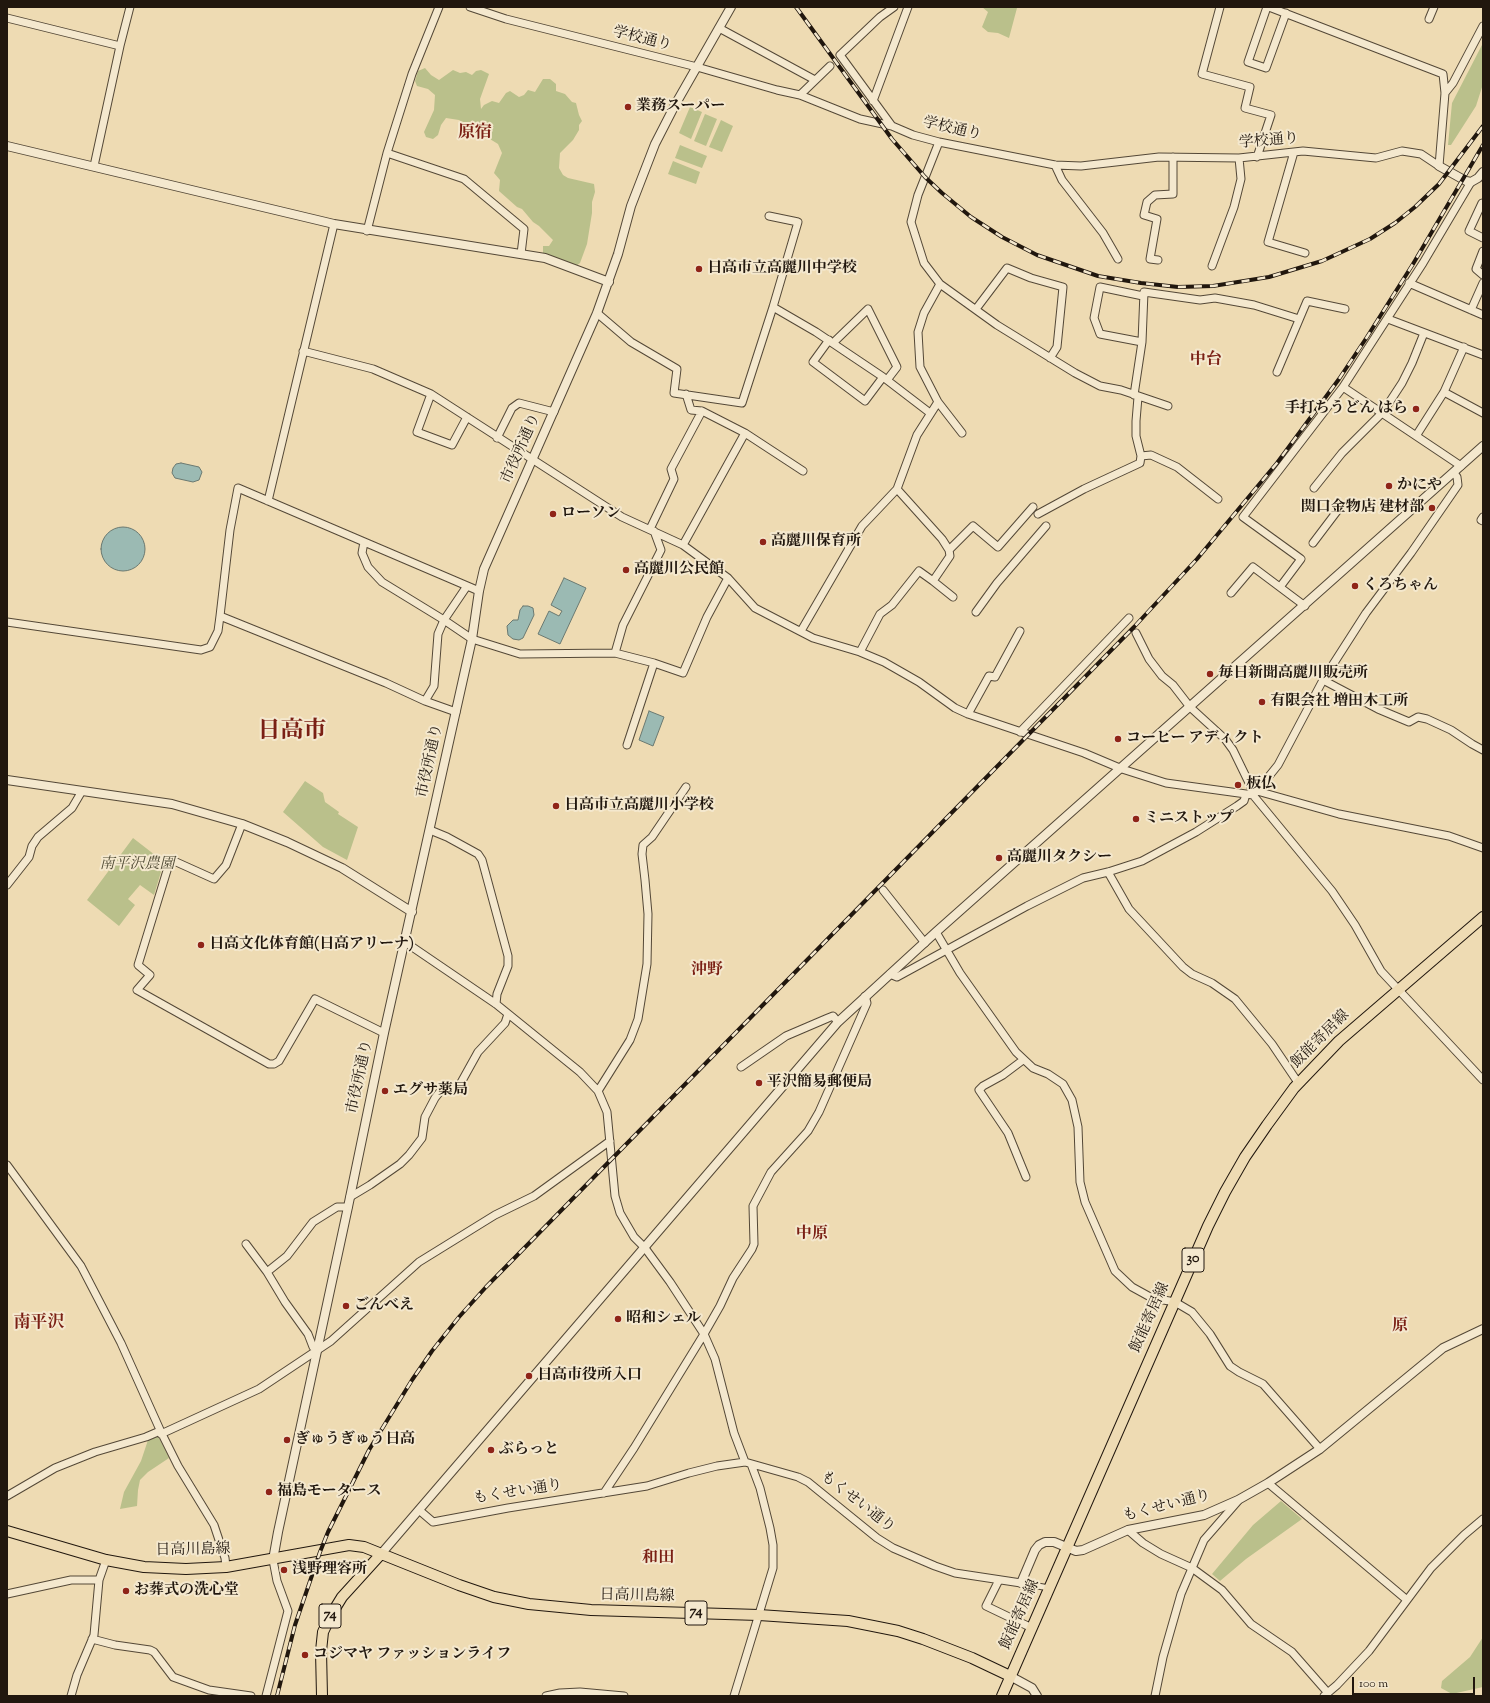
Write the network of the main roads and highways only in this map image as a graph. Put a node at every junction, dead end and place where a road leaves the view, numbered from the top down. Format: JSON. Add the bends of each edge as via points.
{"nodes":[{"id":1,"x":1483,"y":917,"type":"edge"},
{"id":2,"x":7,"y":1531,"type":"edge"},
{"id":3,"x":381,"y":1554,"type":"junction"},
{"id":4,"x":1010,"y":1676,"type":"junction"},
{"id":5,"x":322,"y":1696,"type":"edge"},
{"id":6,"x":1002,"y":1696,"type":"edge"}],
"edges":[{"from":1,"to":4,"type":"main road","name":"飯能寄居線","number":"30","via":[[1338,1041],[1299,1084],[1258,1138],[1232,1178],[1208,1226]]},
{"from":2,"to":3,"type":"main road","name":"日高川島線","number":"74","via":[[106,1560],[173,1569],[226,1567],[349,1546],[364,1547]]},
{"from":3,"to":4,"type":"main road","name":"日高川島線","number":"74","via":[[494,1597],[529,1604],[591,1610],[759,1615],[848,1621],[898,1632],[947,1648]]},
{"from":3,"to":5,"type":"main road","number":"74","via":[[342,1597],[323,1632]]},
{"from":4,"to":6,"type":"main road","name":"飯能寄居線","number":"30"}]}
